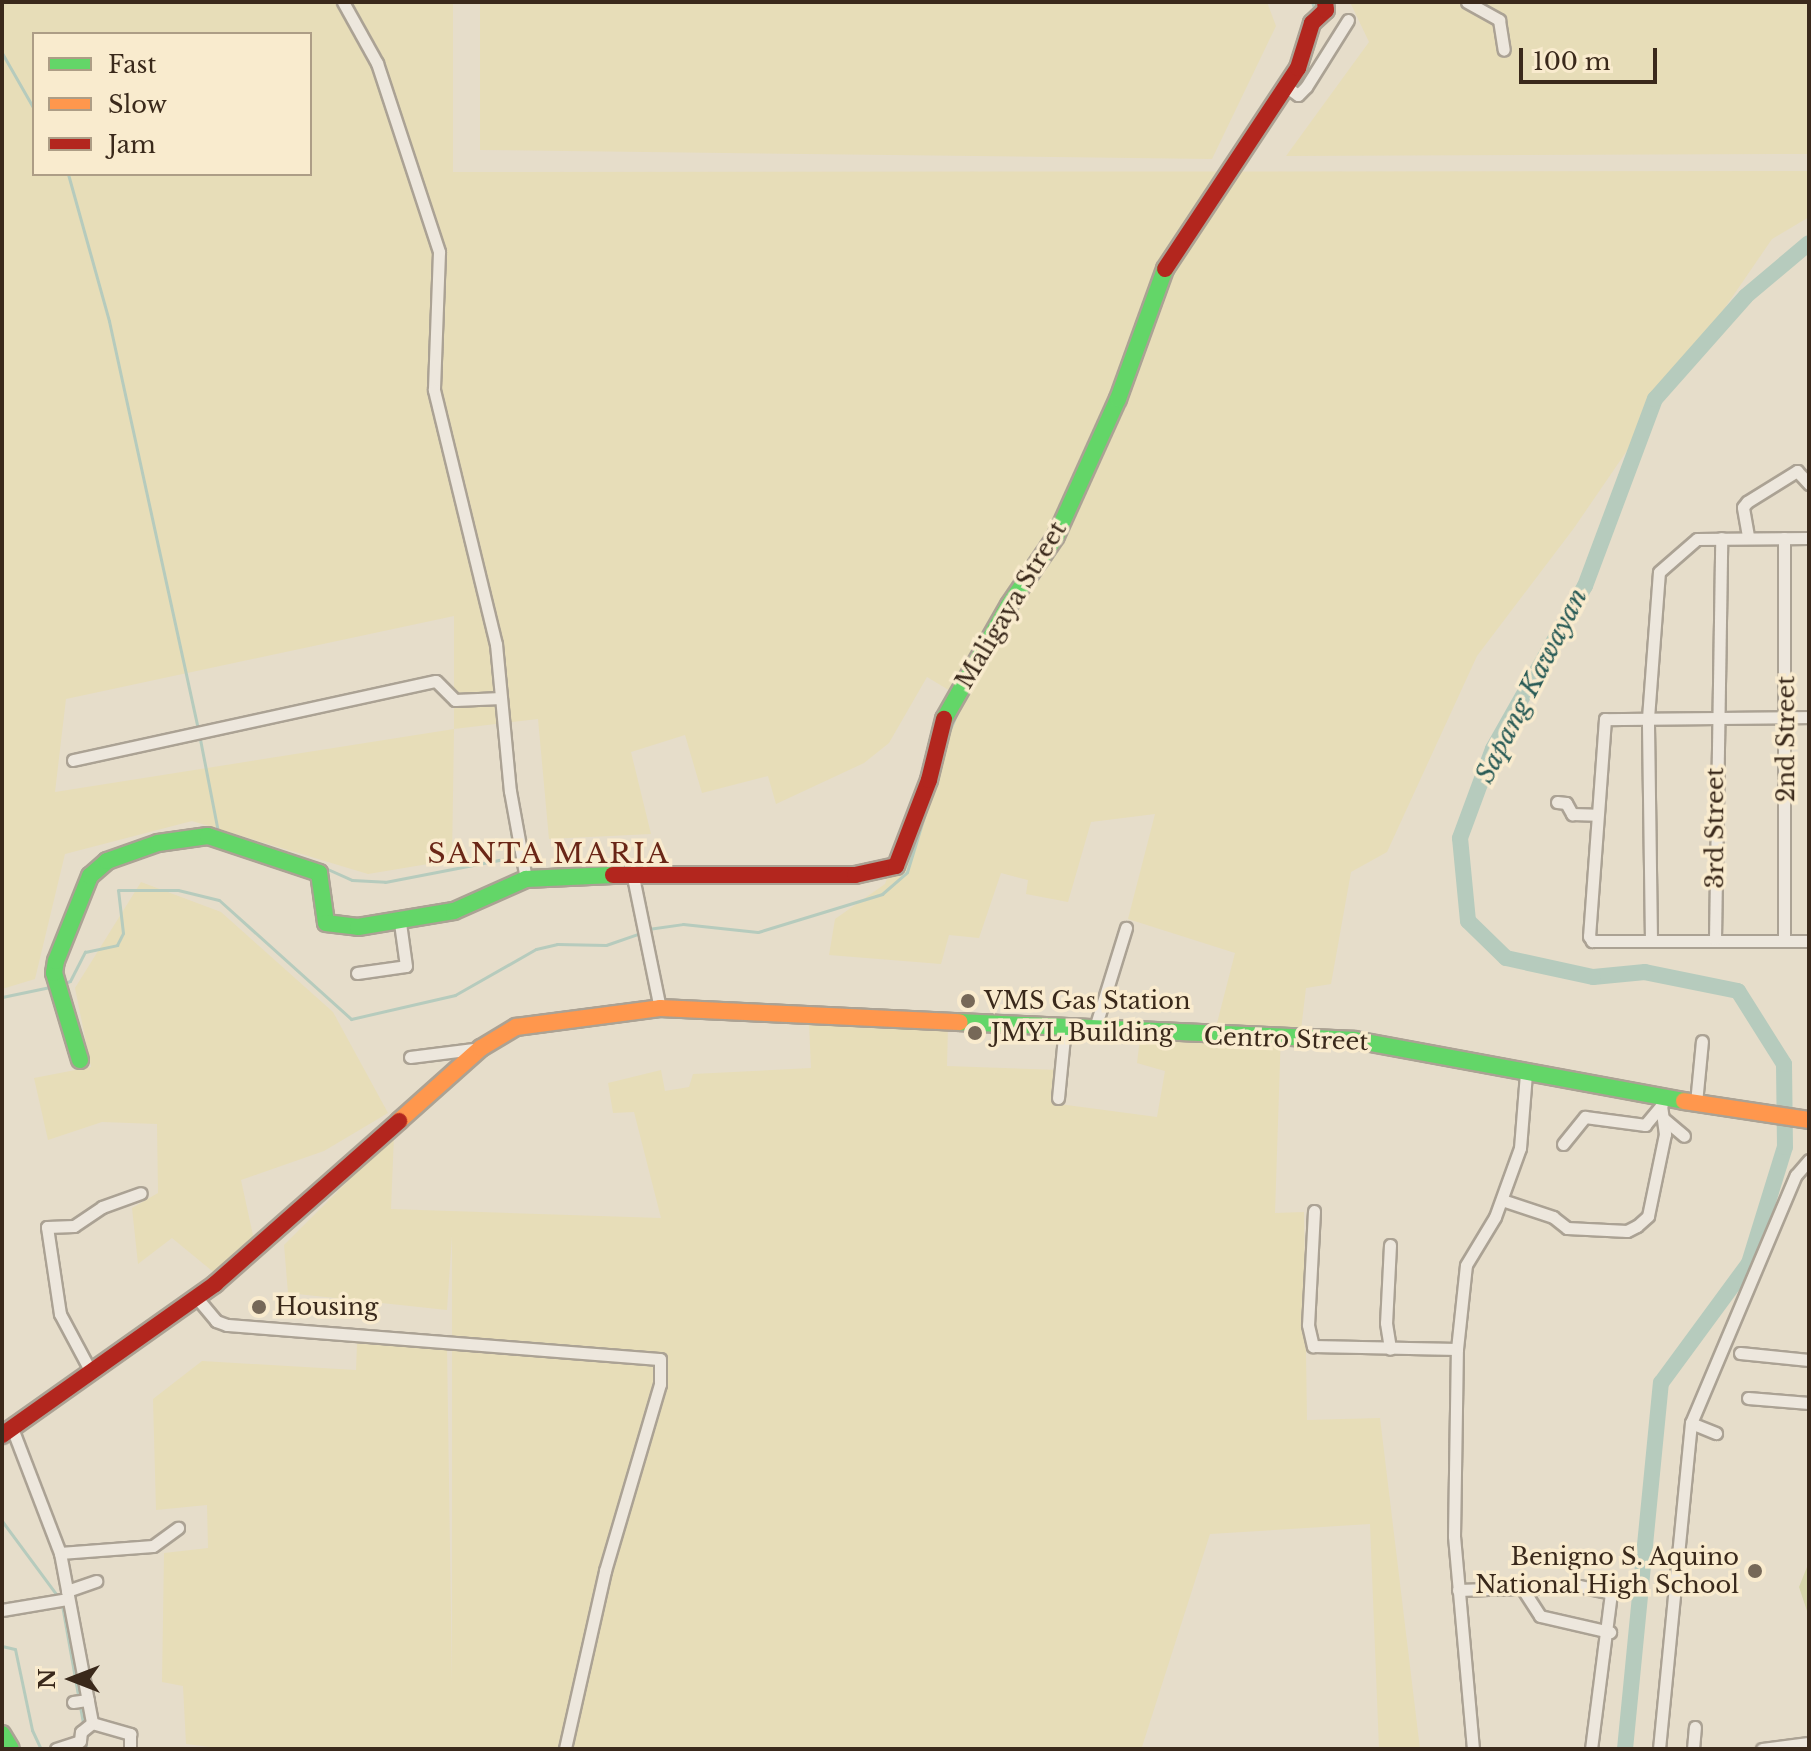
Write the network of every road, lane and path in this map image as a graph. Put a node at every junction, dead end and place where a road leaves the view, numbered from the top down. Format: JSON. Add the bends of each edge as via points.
{"nodes":[{"id":1,"x":343,"y":2,"type":"edge"},
{"id":2,"x":1467,"y":2,"type":"edge"},
{"id":3,"x":1322,"y":9,"type":"edge"},
{"id":4,"x":1348,"y":20,"type":"dead end"},
{"id":5,"x":1504,"y":50,"type":"dead end"},
{"id":6,"x":1289,"y":89,"type":"junction"},
{"id":7,"x":1809,"y":484,"type":"edge"},
{"id":8,"x":1748,"y":536,"type":"junction"},
{"id":9,"x":1721,"y":538,"type":"junction"},
{"id":10,"x":1784,"y":538,"type":"junction"},
{"id":11,"x":1809,"y":538,"type":"edge"},
{"id":12,"x":501,"y":698,"type":"junction"},
{"id":13,"x":1716,"y":717,"type":"junction"},
{"id":14,"x":1786,"y":717,"type":"junction"},
{"id":15,"x":1809,"y":717,"type":"edge"},
{"id":16,"x":1648,"y":718,"type":"junction"},
{"id":17,"x":73,"y":760,"type":"dead end"},
{"id":18,"x":1557,"y":802,"type":"dead end"},
{"id":19,"x":1596,"y":815,"type":"junction"},
{"id":20,"x":632,"y":872,"type":"junction"},
{"id":21,"x":526,"y":879,"type":"junction"},
{"id":22,"x":400,"y":923,"type":"junction"},
{"id":23,"x":1126,"y":928,"type":"dead end"},
{"id":24,"x":1715,"y":939,"type":"junction"},
{"id":25,"x":1651,"y":940,"type":"junction"},
{"id":26,"x":1784,"y":940,"type":"junction"},
{"id":27,"x":1809,"y":941,"type":"edge"},
{"id":28,"x":357,"y":973,"type":"dead end"},
{"id":29,"x":660,"y":1008,"type":"junction"},
{"id":30,"x":1065,"y":1026,"type":"junction"},
{"id":31,"x":1095,"y":1028,"type":"junction"},
{"id":32,"x":1702,"y":1041,"type":"dead end"},
{"id":33,"x":481,"y":1048,"type":"junction"},
{"id":34,"x":410,"y":1057,"type":"dead end"},
{"id":35,"x":80,"y":1060,"type":"dead end"},
{"id":36,"x":1526,"y":1073,"type":"junction"},
{"id":37,"x":1058,"y":1098,"type":"dead end"},
{"id":38,"x":1663,"y":1102,"type":"junction"},
{"id":39,"x":1696,"y":1103,"type":"junction"},
{"id":40,"x":1664,"y":1119,"type":"junction"},
{"id":41,"x":1809,"y":1120,"type":"edge"},
{"id":42,"x":1684,"y":1136,"type":"dead end"},
{"id":43,"x":1563,"y":1144,"type":"dead end"},
{"id":44,"x":1809,"y":1160,"type":"edge"},
{"id":45,"x":141,"y":1193,"type":"dead end"},
{"id":46,"x":1502,"y":1200,"type":"junction"},
{"id":47,"x":1314,"y":1211,"type":"dead end"},
{"id":48,"x":1390,"y":1245,"type":"dead end"},
{"id":49,"x":197,"y":1298,"type":"junction"},
{"id":50,"x":1390,"y":1349,"type":"junction"},
{"id":51,"x":1457,"y":1349,"type":"junction"},
{"id":52,"x":1740,"y":1353,"type":"dead end"},
{"id":53,"x":1809,"y":1360,"type":"edge"},
{"id":54,"x":91,"y":1372,"type":"junction"},
{"id":55,"x":1748,"y":1398,"type":"dead end"},
{"id":56,"x":1809,"y":1403,"type":"edge"},
{"id":57,"x":1691,"y":1423,"type":"junction"},
{"id":58,"x":7,"y":1431,"type":"edge"},
{"id":59,"x":1716,"y":1433,"type":"dead end"},
{"id":60,"x":178,"y":1528,"type":"dead end"},
{"id":61,"x":60,"y":1553,"type":"junction"},
{"id":62,"x":96,"y":1581,"type":"dead end"},
{"id":63,"x":1522,"y":1588,"type":"junction"},
{"id":64,"x":1458,"y":1590,"type":"junction"},
{"id":65,"x":63,"y":1599,"type":"junction"},
{"id":66,"x":2,"y":1610,"type":"edge"},
{"id":67,"x":1610,"y":1632,"type":"junction"},
{"id":68,"x":87,"y":1727,"type":"junction"},
{"id":69,"x":1695,"y":1727,"type":"dead end"},
{"id":70,"x":1809,"y":1743,"type":"edge"},
{"id":71,"x":56,"y":1749,"type":"edge"},
{"id":72,"x":130,"y":1749,"type":"edge"},
{"id":73,"x":565,"y":1749,"type":"edge"},
{"id":74,"x":1473,"y":1749,"type":"edge"},
{"id":75,"x":1591,"y":1749,"type":"edge"},
{"id":76,"x":1659,"y":1749,"type":"edge"},
{"id":77,"x":1693,"y":1749,"type":"edge"},
{"id":78,"x":1762,"y":1749,"type":"edge"}],
"edges":[{"from":1,"to":12,"type":"street","via":[[377,63],[439,252],[434,390],[487,601]]},
{"from":2,"to":5,"type":"street","via":[[1499,20]]},
{"from":3,"to":6,"type":"street","name":"Maligaya Street"},
{"from":4,"to":6,"type":"street","via":[[1306,87],[1298,95]]},
{"from":6,"to":20,"type":"street","name":"Maligaya Street","via":[[1160,276],[1118,399],[1056,536],[1009,605],[941,725],[929,780],[896,866],[855,875]]},
{"from":7,"to":8,"type":"street","via":[[1797,471],[1747,502],[1743,507]]},
{"from":8,"to":9,"type":"street"},
{"from":8,"to":10,"type":"street"},
{"from":9,"to":13,"type":"street","name":"3rd Street"},
{"from":9,"to":16,"type":"street","via":[[1697,539],[1659,572]]},
{"from":10,"to":11,"type":"street"},
{"from":10,"to":14,"type":"street","name":"2nd Street"},
{"from":12,"to":17,"type":"street","via":[[455,700],[436,681]]},
{"from":12,"to":21,"type":"street"},
{"from":13,"to":14,"type":"street"},
{"from":13,"to":16,"type":"street"},
{"from":13,"to":24,"type":"street","name":"3rd Street"},
{"from":14,"to":15,"type":"street"},
{"from":14,"to":26,"type":"street","name":"2nd Street"},
{"from":16,"to":19,"type":"street","via":[[1608,718],[1603,725]]},
{"from":16,"to":25,"type":"street"},
{"from":18,"to":19,"type":"street","via":[[1566,803],[1572,814]]},
{"from":19,"to":25,"type":"street","via":[[1592,941]]},
{"from":20,"to":21,"type":"street","name":"Maligaya Street"},
{"from":20,"to":29,"type":"street"},
{"from":21,"to":22,"type":"street","via":[[462,909]]},
{"from":22,"to":28,"type":"street","via":[[406,966]]},
{"from":22,"to":35,"type":"street","via":[[329,924],[323,916],[319,873],[215,838],[192,836],[120,855],[90,876],[56,961],[57,983]]},
{"from":23,"to":31,"type":"street"},
{"from":24,"to":25,"type":"street"},
{"from":24,"to":26,"type":"street"},
{"from":26,"to":27,"type":"street"},
{"from":29,"to":30,"type":"street","name":"Centro Street"},
{"from":29,"to":33,"type":"street","name":"Centro Street","via":[[516,1027]]},
{"from":30,"to":31,"type":"street","name":"Centro Street"},
{"from":30,"to":37,"type":"street"},
{"from":31,"to":36,"type":"street","name":"Centro Street","via":[[1355,1040]]},
{"from":32,"to":39,"type":"street"},
{"from":33,"to":34,"type":"street"},
{"from":33,"to":49,"type":"street","name":"Centro Street"},
{"from":36,"to":38,"type":"street","name":"Centro Street"},
{"from":36,"to":46,"type":"street","via":[[1520,1148]]},
{"from":38,"to":39,"type":"street","name":"Centro Street"},
{"from":38,"to":40,"type":"street"},
{"from":38,"to":43,"type":"street","via":[[1653,1120],[1637,1126],[1585,1117]]},
{"from":39,"to":41,"type":"street","name":"Centro Street"},
{"from":40,"to":42,"type":"street"},
{"from":40,"to":46,"type":"street","via":[[1648,1216],[1627,1231],[1567,1228],[1553,1217]]},
{"from":44,"to":57,"type":"street","via":[[1796,1175]]},
{"from":45,"to":54,"type":"street","via":[[102,1207],[74,1226],[47,1227],[60,1314]]},
{"from":46,"to":51,"type":"street","via":[[1466,1265]]},
{"from":47,"to":50,"type":"street","via":[[1310,1343]]},
{"from":48,"to":50,"type":"street"},
{"from":49,"to":54,"type":"street","name":"Centro Street"},
{"from":49,"to":73,"type":"street","via":[[216,1321],[227,1325],[660,1359],[660,1384],[605,1571]]},
{"from":50,"to":51,"type":"street"},
{"from":51,"to":64,"type":"street","via":[[1453,1441]]},
{"from":52,"to":53,"type":"street"},
{"from":54,"to":58,"type":"street","name":"Centro Street"},
{"from":55,"to":56,"type":"street"},
{"from":57,"to":59,"type":"street"},
{"from":57,"to":76,"type":"street"},
{"from":58,"to":61,"type":"street"},
{"from":60,"to":61,"type":"street","via":[[153,1546]]},
{"from":61,"to":65,"type":"street"},
{"from":62,"to":65,"type":"street"},
{"from":63,"to":64,"type":"street"},
{"from":63,"to":67,"type":"street","via":[[1540,1616]]},
{"from":63,"to":67,"type":"street","via":[[1607,1589],[1612,1599]]},
{"from":64,"to":74,"type":"street"},
{"from":65,"to":66,"type":"street"},
{"from":65,"to":68,"type":"street"},
{"from":67,"to":75,"type":"street"},
{"from":68,"to":71,"type":"street","via":[[80,1741]]},
{"from":68,"to":72,"type":"street","via":[[125,1730],[132,1739]]},
{"from":69,"to":77,"type":"street"},
{"from":70,"to":78,"type":"street"}]}
